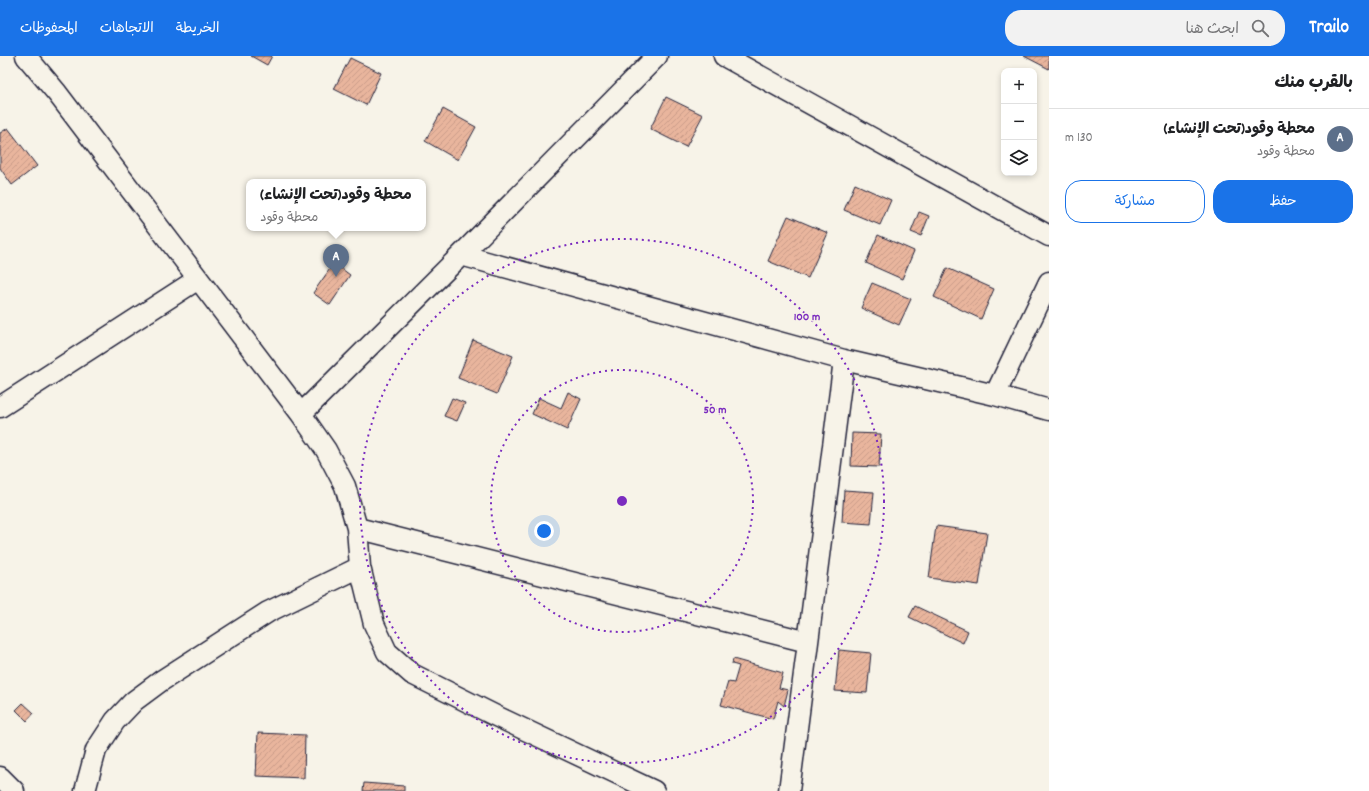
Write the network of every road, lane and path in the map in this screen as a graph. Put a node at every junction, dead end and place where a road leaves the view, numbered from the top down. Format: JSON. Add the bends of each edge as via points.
{"nodes":[{"id":1,"x":26,"y":56,"type":"edge"},
{"id":2,"x":657,"y":56,"type":"edge"},
{"id":3,"x":724,"y":56,"type":"edge"},
{"id":4,"x":1049,"y":236,"type":"edge"},
{"id":5,"x":461,"y":256,"type":"junction"},
{"id":6,"x":198,"y":279,"type":"junction"},
{"id":7,"x":1049,"y":282,"type":"edge"},
{"id":8,"x":844,"y":360,"type":"junction"},
{"id":9,"x":995,"y":395,"type":"junction"},
{"id":10,"x":0,"y":407,"type":"edge"},
{"id":11,"x":1049,"y":410,"type":"edge"},
{"id":12,"x":301,"y":414,"type":"junction"},
{"id":13,"x":357,"y":528,"type":"junction"},
{"id":14,"x":360,"y":567,"type":"junction"},
{"id":15,"x":808,"y":642,"type":"junction"},
{"id":16,"x":0,"y":778,"type":"edge"},
{"id":17,"x":14,"y":791,"type":"edge"},
{"id":18,"x":85,"y":791,"type":"edge"},
{"id":19,"x":654,"y":791,"type":"edge"},
{"id":20,"x":788,"y":791,"type":"edge"}],
"edges":[{"from":1,"to":6,"type":"street"},
{"from":2,"to":5,"type":"street"},
{"from":3,"to":4,"type":"street"},
{"from":5,"to":8,"type":"street"},
{"from":5,"to":12,"type":"street"},
{"from":6,"to":10,"type":"street"},
{"from":6,"to":12,"type":"street"},
{"from":7,"to":9,"type":"street"},
{"from":8,"to":9,"type":"street"},
{"from":8,"to":15,"type":"street"},
{"from":9,"to":11,"type":"street"},
{"from":12,"to":13,"type":"street","via":[[326,450],[345,486]]},
{"from":13,"to":14,"type":"street"},
{"from":13,"to":15,"type":"street"},
{"from":14,"to":18,"type":"street","via":[[268,612],[162,680],[134,701],[115,721],[96,750]]},
{"from":14,"to":19,"type":"street","via":[[374,624],[387,652],[412,674]]},
{"from":15,"to":20,"type":"street"},
{"from":16,"to":17,"type":"street"}]}
